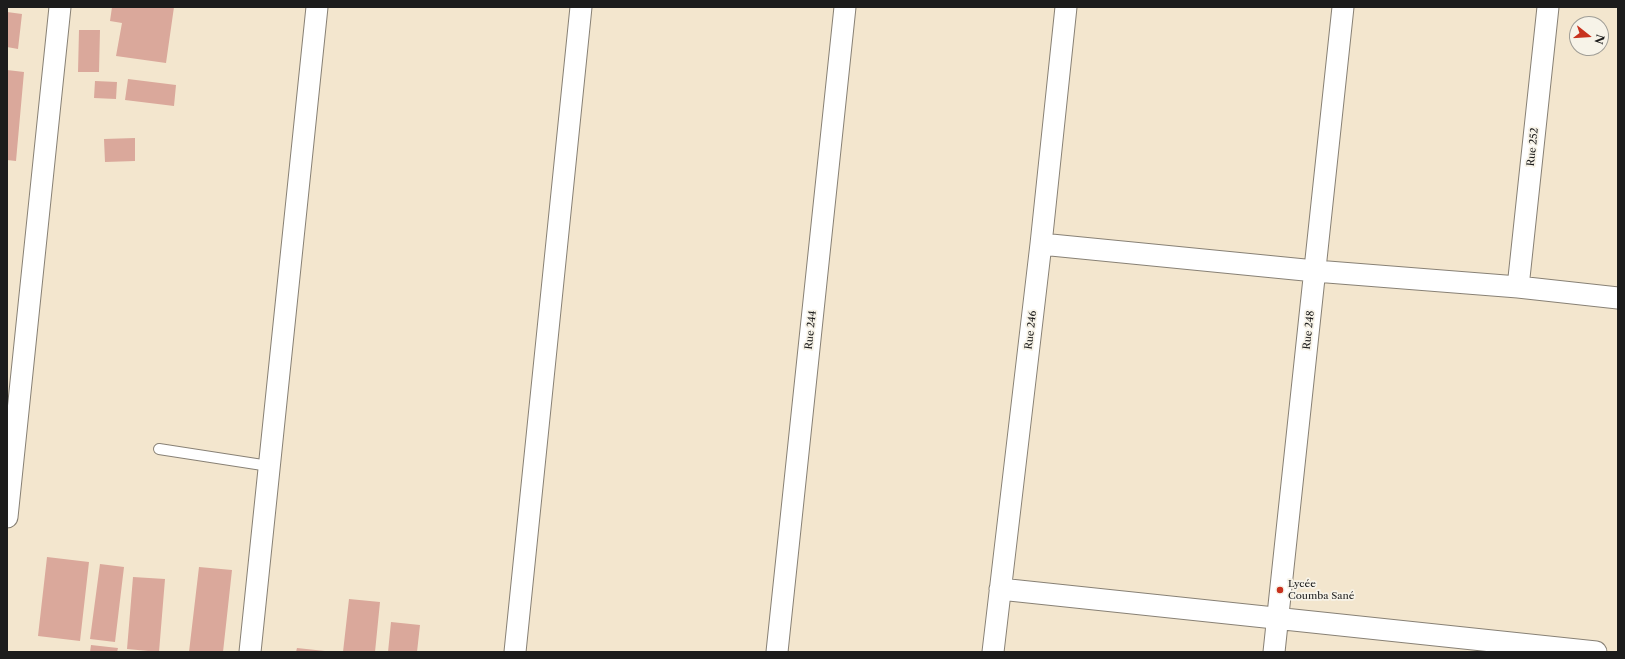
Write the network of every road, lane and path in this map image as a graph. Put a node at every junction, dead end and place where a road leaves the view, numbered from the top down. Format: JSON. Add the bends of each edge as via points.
{"nodes":[{"id":1,"x":60,"y":7,"type":"edge"},
{"id":2,"x":317,"y":7,"type":"edge"},
{"id":3,"x":581,"y":7,"type":"edge"},
{"id":4,"x":845,"y":7,"type":"edge"},
{"id":5,"x":1066,"y":7,"type":"edge"},
{"id":6,"x":1343,"y":7,"type":"edge"},
{"id":7,"x":1548,"y":7,"type":"edge"},
{"id":8,"x":1041,"y":244,"type":"junction"},
{"id":9,"x":1315,"y":271,"type":"junction"},
{"id":10,"x":1518,"y":287,"type":"junction"},
{"id":11,"x":1618,"y":298,"type":"edge"},
{"id":12,"x":159,"y":449,"type":"dead end"},
{"id":13,"x":269,"y":466,"type":"junction"},
{"id":14,"x":7,"y":517,"type":"edge"},
{"id":15,"x":1000,"y":590,"type":"junction"},
{"id":16,"x":1278,"y":618,"type":"junction"},
{"id":17,"x":250,"y":652,"type":"edge"},
{"id":18,"x":515,"y":652,"type":"edge"},
{"id":19,"x":777,"y":652,"type":"edge"},
{"id":20,"x":993,"y":652,"type":"edge"},
{"id":21,"x":1274,"y":652,"type":"edge"},
{"id":22,"x":1596,"y":652,"type":"edge"}],
"edges":[{"from":1,"to":14,"type":"street"},
{"from":2,"to":13,"type":"street"},
{"from":3,"to":18,"type":"street"},
{"from":4,"to":19,"type":"street","name":"Rue 244"},
{"from":5,"to":8,"type":"street","name":"Rue 246"},
{"from":6,"to":9,"type":"street","name":"Rue 248"},
{"from":7,"to":10,"type":"street","name":"Rue 252"},
{"from":8,"to":9,"type":"street"},
{"from":8,"to":15,"type":"street","name":"Rue 246"},
{"from":9,"to":10,"type":"street"},
{"from":9,"to":16,"type":"street","name":"Rue 248"},
{"from":10,"to":11,"type":"street"},
{"from":12,"to":13,"type":"lane"},
{"from":13,"to":17,"type":"street"},
{"from":15,"to":16,"type":"street"},
{"from":15,"to":20,"type":"street","name":"Rue 246"},
{"from":16,"to":21,"type":"street","name":"Rue 248"},
{"from":16,"to":22,"type":"street"}]}
